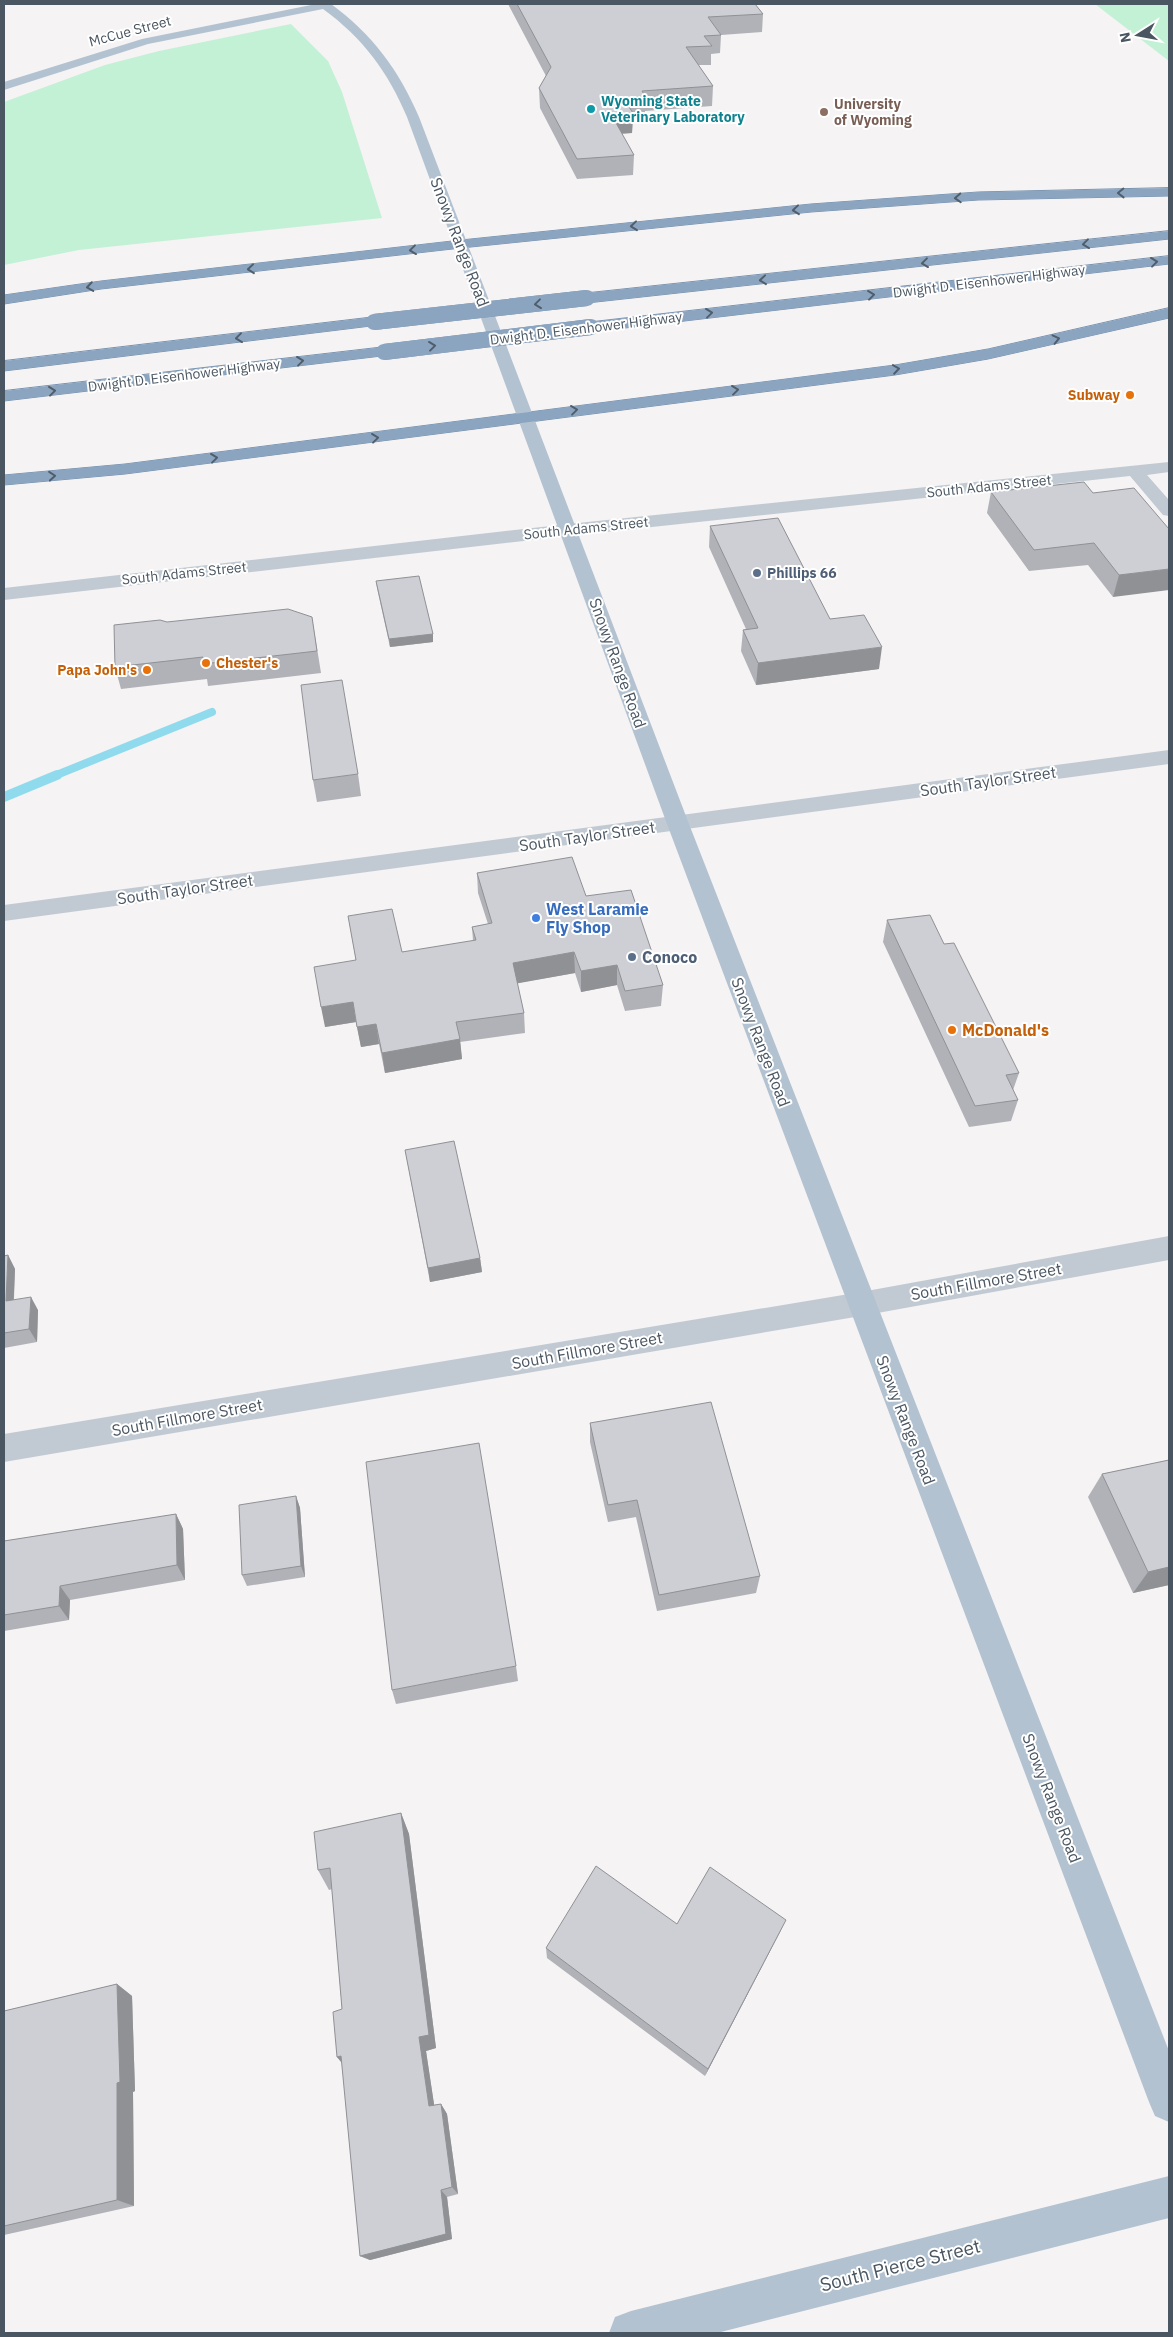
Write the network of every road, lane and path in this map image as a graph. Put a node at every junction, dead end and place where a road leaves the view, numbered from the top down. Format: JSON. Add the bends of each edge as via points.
{"nodes":[{"id":1,"x":325,"y":5,"type":"edge"},
{"id":2,"x":4,"y":86,"type":"edge"},
{"id":3,"x":1169,"y":192,"type":"edge"},
{"id":4,"x":1169,"y":235,"type":"edge"},
{"id":5,"x":461,"y":244,"type":"junction"},
{"id":6,"x":1169,"y":260,"type":"edge"},
{"id":7,"x":4,"y":300,"type":"edge"},
{"id":8,"x":1169,"y":313,"type":"edge"},
{"id":9,"x":4,"y":366,"type":"edge"},
{"id":10,"x":4,"y":396,"type":"edge"},
{"id":11,"x":526,"y":416,"type":"junction"},
{"id":12,"x":1169,"y":467,"type":"edge"},
{"id":13,"x":1135,"y":471,"type":"junction"},
{"id":14,"x":4,"y":480,"type":"edge"},
{"id":15,"x":1169,"y":511,"type":"edge"},
{"id":16,"x":568,"y":530,"type":"junction"},
{"id":17,"x":4,"y":594,"type":"edge"},
{"id":18,"x":1169,"y":757,"type":"edge"},
{"id":19,"x":678,"y":824,"type":"junction"},
{"id":20,"x":4,"y":912,"type":"edge"},
{"id":21,"x":1169,"y":1248,"type":"edge"},
{"id":22,"x":861,"y":1304,"type":"junction"},
{"id":23,"x":4,"y":1448,"type":"edge"},
{"id":24,"x":1169,"y":2102,"type":"edge"},
{"id":25,"x":1169,"y":2197,"type":"edge"},
{"id":26,"x":631,"y":2333,"type":"edge"}],
"edges":[{"from":1,"to":2,"type":"main road","name":"McCue Street","via":[[146,41]]},
{"from":1,"to":5,"type":"main road","name":"Snowy Range Road","via":[[355,26],[374,47],[402,89]]},
{"from":3,"to":5,"type":"highway","one_way":true,"via":[[978,196],[874,203]]},
{"from":4,"to":9,"type":"highway","name":"Dwight D. Eisenhower Highway","one_way":true,"bridge":true},
{"from":5,"to":7,"type":"highway","one_way":true},
{"from":5,"to":11,"type":"main road","name":"Snowy Range Road"},
{"from":10,"to":6,"type":"highway","name":"Dwight D. Eisenhower Highway","one_way":true,"bridge":true},
{"from":11,"to":8,"type":"highway","one_way":true,"via":[[895,370],[988,354]]},
{"from":14,"to":11,"type":"highway","one_way":true,"via":[[125,469]]},
{"from":11,"to":16,"type":"main road","name":"Snowy Range Road"},
{"from":12,"to":13,"type":"street","name":"South Adams Street"},
{"from":13,"to":15,"type":"street"},
{"from":13,"to":16,"type":"street","name":"South Adams Street"},
{"from":16,"to":17,"type":"street","name":"South Adams Street"},
{"from":16,"to":19,"type":"main road","name":"Snowy Range Road"},
{"from":18,"to":19,"type":"street","name":"South Taylor Street"},
{"from":19,"to":20,"type":"street","name":"South Taylor Street"},
{"from":19,"to":22,"type":"main road","name":"Snowy Range Road"},
{"from":21,"to":22,"type":"street","name":"South Fillmore Street"},
{"from":22,"to":23,"type":"street","name":"South Fillmore Street"},
{"from":22,"to":24,"type":"main road","name":"Snowy Range Road"},
{"from":25,"to":26,"type":"main road","name":"South Pierce Street"}]}
